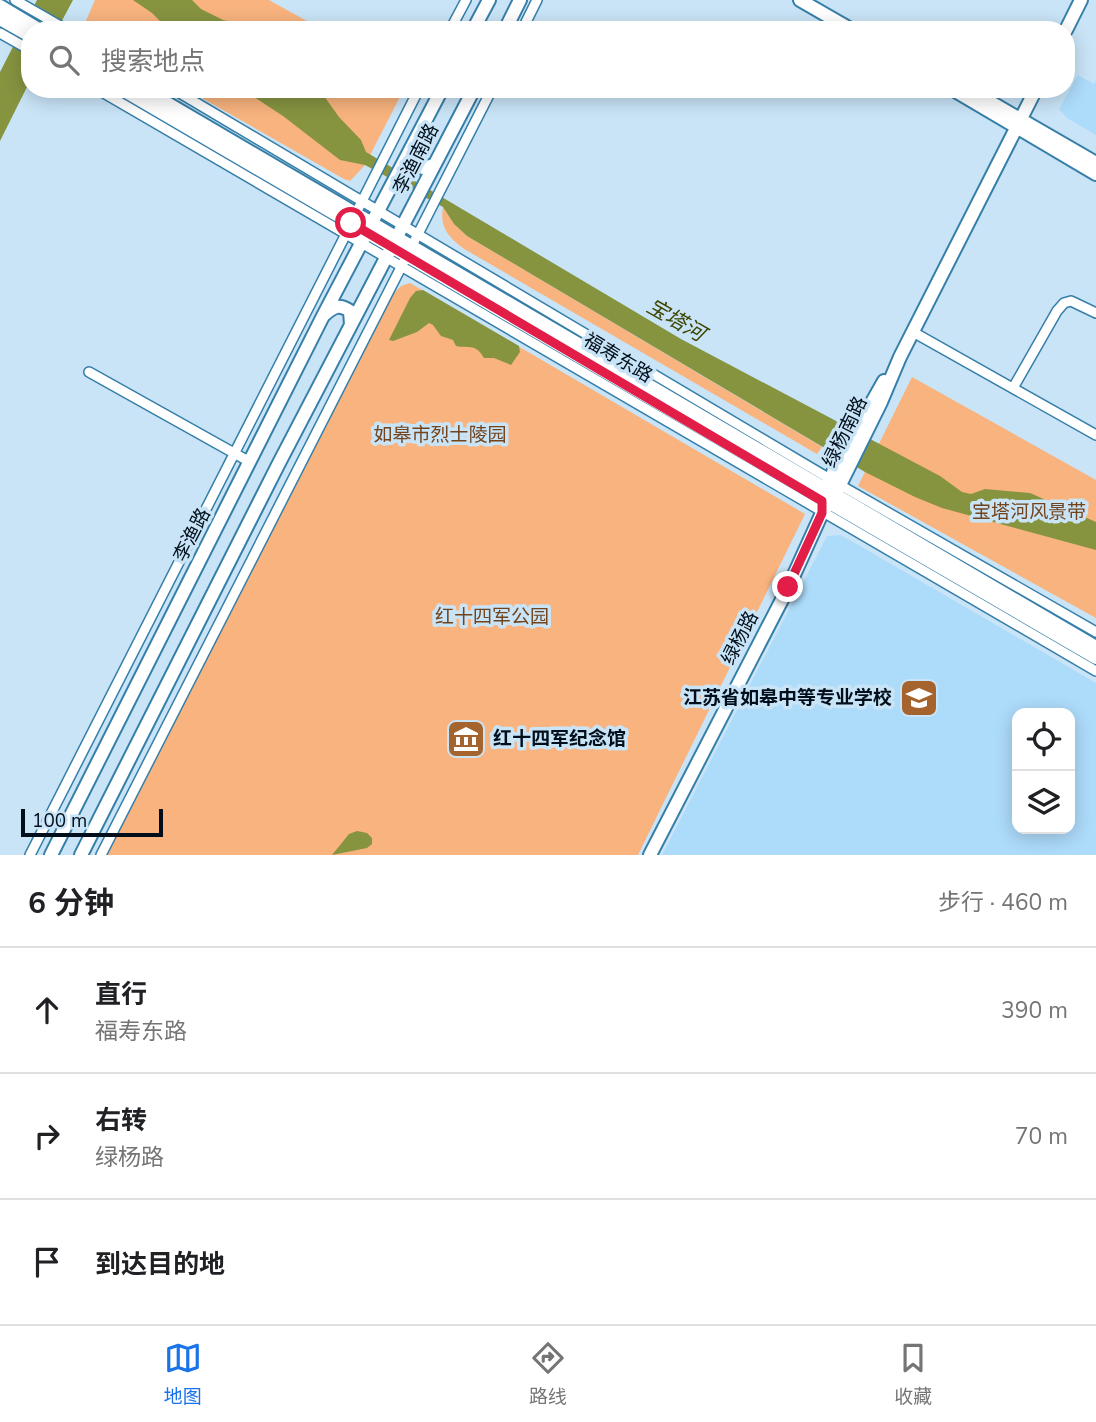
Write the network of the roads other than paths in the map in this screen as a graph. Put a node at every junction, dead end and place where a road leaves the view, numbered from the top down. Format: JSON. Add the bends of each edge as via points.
{"nodes":[{"id":1,"x":15,"y":0,"type":"edge"},
{"id":2,"x":466,"y":0,"type":"edge"},
{"id":3,"x":489,"y":0,"type":"edge"},
{"id":4,"x":520,"y":0,"type":"edge"},
{"id":5,"x":537,"y":0,"type":"edge"},
{"id":6,"x":800,"y":0,"type":"edge"},
{"id":7,"x":814,"y":0,"type":"edge"},
{"id":8,"x":1081,"y":0,"type":"edge"},
{"id":9,"x":0,"y":6,"type":"edge"},
{"id":10,"x":0,"y":19,"type":"edge"},
{"id":11,"x":455,"y":21,"type":"edge"},
{"id":12,"x":478,"y":21,"type":"edge"},
{"id":13,"x":510,"y":21,"type":"edge"},
{"id":14,"x":526,"y":21,"type":"edge"},
{"id":15,"x":836,"y":21,"type":"edge"},
{"id":16,"x":850,"y":21,"type":"edge"},
{"id":17,"x":1070,"y":21,"type":"edge"},
{"id":18,"x":19,"y":23,"type":"junction"},
{"id":19,"x":21,"y":25,"type":"edge"},
{"id":20,"x":21,"y":28,"type":"edge"},
{"id":21,"x":0,"y":33,"type":"edge"},
{"id":22,"x":115,"y":98,"type":"edge"},
{"id":23,"x":137,"y":98,"type":"edge"},
{"id":24,"x":159,"y":98,"type":"edge"},
{"id":25,"x":186,"y":98,"type":"edge"},
{"id":26,"x":414,"y":98,"type":"edge"},
{"id":27,"x":438,"y":98,"type":"edge"},
{"id":28,"x":469,"y":98,"type":"edge"},
{"id":29,"x":487,"y":98,"type":"edge"},
{"id":30,"x":969,"y":98,"type":"edge"},
{"id":31,"x":981,"y":98,"type":"edge"},
{"id":32,"x":1031,"y":98,"type":"edge"},
{"id":33,"x":1018,"y":124,"type":"junction"},
{"id":34,"x":411,"y":151,"type":"junction"},
{"id":35,"x":1096,"y":163,"type":"edge"},
{"id":36,"x":434,"y":165,"type":"junction"},
{"id":37,"x":1096,"y":174,"type":"edge"},
{"id":38,"x":354,"y":217,"type":"junction"},
{"id":39,"x":371,"y":227,"type":"junction"},
{"id":40,"x":396,"y":241,"type":"junction"},
{"id":41,"x":411,"y":250,"type":"junction"},
{"id":42,"x":1096,"y":313,"type":"edge"},
{"id":43,"x":323,"y":316,"type":"junction"},
{"id":44,"x":913,"y":331,"type":"junction"},
{"id":45,"x":349,"y":332,"type":"junction"},
{"id":46,"x":89,"y":372,"type":"dead end"},
{"id":47,"x":1013,"y":388,"type":"junction"},
{"id":48,"x":1096,"y":435,"type":"edge"},
{"id":49,"x":234,"y":453,"type":"junction"},
{"id":50,"x":250,"y":462,"type":"junction"},
{"id":51,"x":832,"y":490,"type":"junction"},
{"id":52,"x":1096,"y":632,"type":"edge"},
{"id":53,"x":1096,"y":647,"type":"edge"},
{"id":54,"x":1096,"y":658,"type":"edge"},
{"id":55,"x":1096,"y":671,"type":"edge"},
{"id":56,"x":30,"y":855,"type":"edge"},
{"id":57,"x":51,"y":855,"type":"edge"},
{"id":58,"x":81,"y":855,"type":"edge"},
{"id":59,"x":102,"y":855,"type":"edge"},
{"id":60,"x":650,"y":855,"type":"edge"}],
"edges":[{"from":1,"to":18,"type":"street"},
{"from":2,"to":11,"type":"street"},
{"from":3,"to":12,"type":"main road"},
{"from":4,"to":13,"type":"main road"},
{"from":5,"to":14,"type":"street"},
{"from":6,"to":15,"type":"main road"},
{"from":7,"to":16,"type":"main road"},
{"from":8,"to":17,"type":"main road"},
{"from":9,"to":18,"type":"main road"},
{"from":10,"to":18,"type":"main road"},
{"from":18,"to":19,"type":"main road"},
{"from":18,"to":20,"type":"street"},
{"from":18,"to":21,"type":"street"},
{"from":22,"to":38,"type":"street"},
{"from":23,"to":38,"type":"main road","name":"福寿东路"},
{"from":24,"to":38,"type":"main road","name":"福寿东路"},
{"from":25,"to":38,"type":"street"},
{"from":26,"to":38,"type":"street"},
{"from":27,"to":34,"type":"main road","name":"李渔南路"},
{"from":28,"to":36,"type":"main road","name":"李渔南路"},
{"from":29,"to":41,"type":"street"},
{"from":30,"to":33,"type":"main road"},
{"from":31,"to":33,"type":"main road"},
{"from":32,"to":33,"type":"main road","name":"绿杨南路"},
{"from":33,"to":35,"type":"main road"},
{"from":33,"to":37,"type":"main road"},
{"from":33,"to":44,"type":"main road","name":"绿杨南路"},
{"from":34,"to":36,"type":"main road","via":[[415,163],[424,168]]},
{"from":34,"to":39,"type":"main road","name":"李渔南路"},
{"from":36,"to":40,"type":"main road","name":"李渔南路"},
{"from":38,"to":39,"type":"main road","name":"福寿东路"},
{"from":38,"to":39,"type":"street"},
{"from":38,"to":49,"type":"street"},
{"from":39,"to":40,"type":"main road","name":"福寿东路"},
{"from":39,"to":40,"type":"street"},
{"from":39,"to":43,"type":"main road","name":"李渔路"},
{"from":40,"to":41,"type":"main road","name":"福寿东路"},
{"from":40,"to":41,"type":"street"},
{"from":40,"to":45,"type":"main road"},
{"from":41,"to":51,"type":"main road","name":"福寿东路"},
{"from":41,"to":51,"type":"street"},
{"from":41,"to":59,"type":"street"},
{"from":42,"to":47,"type":"street","via":[[1071,301],[1064,303]]},
{"from":43,"to":45,"type":"main road","via":[[342,306],[350,311]]},
{"from":43,"to":50,"type":"main road","name":"李渔路"},
{"from":44,"to":47,"type":"street"},
{"from":44,"to":51,"type":"main road","name":"绿杨南路"},
{"from":45,"to":58,"type":"main road"},
{"from":46,"to":49,"type":"street"},
{"from":47,"to":48,"type":"street"},
{"from":49,"to":50,"type":"street"},
{"from":49,"to":56,"type":"street"},
{"from":50,"to":57,"type":"main road","name":"李渔路"},
{"from":51,"to":52,"type":"street"},
{"from":51,"to":53,"type":"main road","name":"福寿东路"},
{"from":51,"to":54,"type":"main road","name":"福寿东路"},
{"from":51,"to":55,"type":"street"},
{"from":51,"to":60,"type":"main road","name":"绿杨路","via":[[793,577]]}]}
